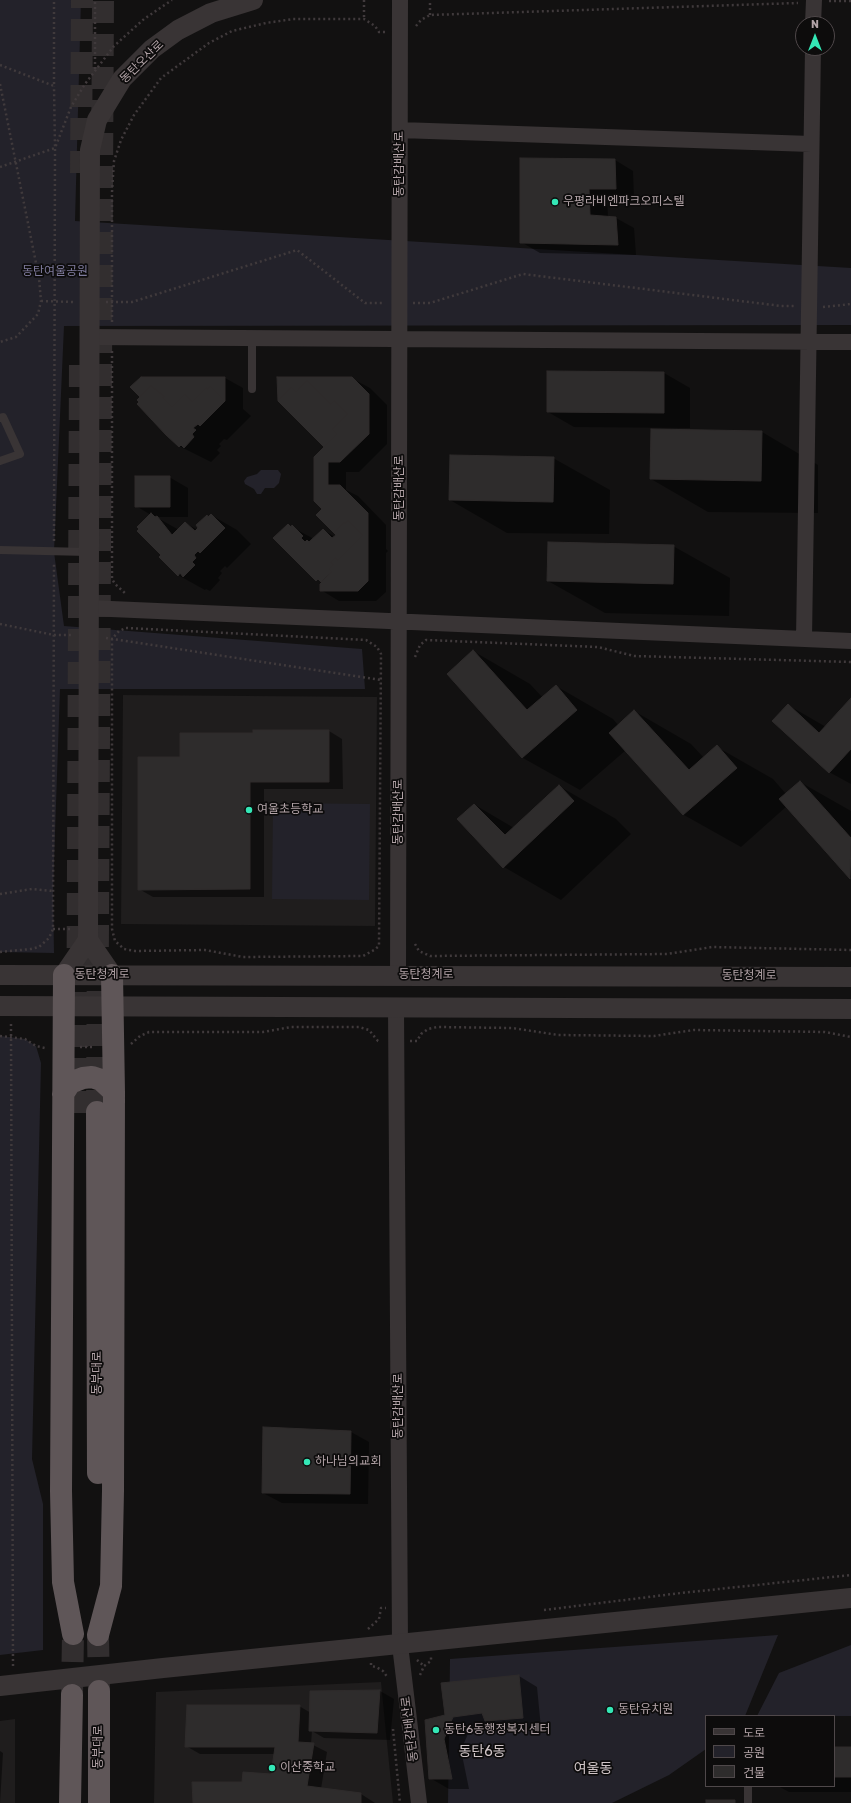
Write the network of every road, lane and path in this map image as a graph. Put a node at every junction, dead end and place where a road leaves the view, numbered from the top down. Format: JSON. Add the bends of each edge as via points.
{"nodes":[{"id":1,"x":54,"y":0,"type":"edge"},
{"id":2,"x":95,"y":0,"type":"edge"},
{"id":3,"x":172,"y":0,"type":"edge"},
{"id":4,"x":253,"y":0,"type":"edge"},
{"id":5,"x":364,"y":0,"type":"edge"},
{"id":6,"x":400,"y":0,"type":"edge"},
{"id":7,"x":430,"y":0,"type":"edge"},
{"id":8,"x":814,"y":1,"type":"edge"},
{"id":9,"x":851,"y":1,"type":"edge"},
{"id":10,"x":430,"y":16,"type":"junction"},
{"id":11,"x":813,"y":16,"type":"edge"},
{"id":12,"x":364,"y":19,"type":"junction"},
{"id":13,"x":379,"y":32,"type":"dead end"},
{"id":14,"x":415,"y":33,"type":"dead end"},
{"id":15,"x":813,"y":56,"type":"edge"},
{"id":16,"x":0,"y":65,"type":"edge"},
{"id":17,"x":95,"y":70,"type":"junction"},
{"id":18,"x":0,"y":84,"type":"edge"},
{"id":19,"x":54,"y":86,"type":"junction"},
{"id":20,"x":400,"y":130,"type":"junction"},
{"id":21,"x":811,"y":144,"type":"junction"},
{"id":22,"x":55,"y":148,"type":"junction"},
{"id":23,"x":16,"y":162,"type":"junction"},
{"id":24,"x":0,"y":167,"type":"edge"},
{"id":25,"x":41,"y":301,"type":"junction"},
{"id":26,"x":55,"y":301,"type":"junction"},
{"id":27,"x":88,"y":302,"type":"junction"},
{"id":28,"x":112,"y":302,"type":"junction"},
{"id":29,"x":400,"y":303,"type":"junction"},
{"id":30,"x":851,"y":304,"type":"edge"},
{"id":31,"x":808,"y":306,"type":"junction"},
{"id":32,"x":88,"y":336,"type":"junction"},
{"id":33,"x":112,"y":337,"type":"junction"},
{"id":34,"x":252,"y":338,"type":"junction"},
{"id":35,"x":400,"y":340,"type":"junction"},
{"id":36,"x":807,"y":341,"type":"junction"},
{"id":37,"x":0,"y":342,"type":"edge"},
{"id":38,"x":851,"y":342,"type":"edge"},
{"id":39,"x":252,"y":389,"type":"dead end"},
{"id":40,"x":0,"y":418,"type":"edge"},
{"id":41,"x":0,"y":461,"type":"edge"},
{"id":42,"x":0,"y":550,"type":"edge"},
{"id":43,"x":54,"y":552,"type":"junction"},
{"id":44,"x":88,"y":552,"type":"junction"},
{"id":45,"x":127,"y":594,"type":"dead end"},
{"id":46,"x":88,"y":608,"type":"junction"},
{"id":47,"x":400,"y":622,"type":"junction"},
{"id":48,"x":0,"y":624,"type":"edge"},
{"id":49,"x":54,"y":635,"type":"junction"},
{"id":50,"x":88,"y":636,"type":"junction"},
{"id":51,"x":112,"y":639,"type":"junction"},
{"id":52,"x":804,"y":639,"type":"junction"},
{"id":53,"x":851,"y":641,"type":"edge"},
{"id":54,"x":851,"y":662,"type":"edge"},
{"id":55,"x":415,"y":664,"type":"dead end"},
{"id":56,"x":381,"y":680,"type":"junction"},
{"id":57,"x":53,"y":891,"type":"junction"},
{"id":58,"x":0,"y":894,"type":"edge"},
{"id":59,"x":415,"y":939,"type":"dead end"},
{"id":60,"x":88,"y":940,"type":"junction"},
{"id":61,"x":851,"y":950,"type":"edge"},
{"id":62,"x":0,"y":952,"type":"edge"},
{"id":63,"x":0,"y":975,"type":"edge"},
{"id":64,"x":64,"y":975,"type":"junction"},
{"id":65,"x":112,"y":975,"type":"junction"},
{"id":66,"x":398,"y":975,"type":"junction"},
{"id":67,"x":851,"y":977,"type":"edge"},
{"id":68,"x":0,"y":1006,"type":"edge"},
{"id":69,"x":64,"y":1006,"type":"junction"},
{"id":70,"x":111,"y":1007,"type":"junction"},
{"id":71,"x":396,"y":1008,"type":"junction"},
{"id":72,"x":851,"y":1009,"type":"edge"},
{"id":73,"x":0,"y":1036,"type":"edge"},
{"id":74,"x":10,"y":1036,"type":"junction"},
{"id":75,"x":851,"y":1037,"type":"edge"},
{"id":76,"x":378,"y":1041,"type":"dead end"},
{"id":77,"x":417,"y":1041,"type":"dead end"},
{"id":78,"x":113,"y":1046,"type":"junction"},
{"id":79,"x":64,"y":1047,"type":"junction"},
{"id":80,"x":114,"y":1092,"type":"junction"},
{"id":81,"x":63,"y":1094,"type":"junction"},
{"id":82,"x":851,"y":1576,"type":"edge"},
{"id":83,"x":851,"y":1598,"type":"edge"},
{"id":84,"x":539,"y":1611,"type":"dead end"},
{"id":85,"x":400,"y":1645,"type":"junction"},
{"id":86,"x":431,"y":1661,"type":"dead end"},
{"id":87,"x":371,"y":1666,"type":"dead end"},
{"id":88,"x":13,"y":1667,"type":"dead end"},
{"id":89,"x":419,"y":1678,"type":"dead end"},
{"id":90,"x":389,"y":1682,"type":"dead end"},
{"id":91,"x":0,"y":1686,"type":"edge"},
{"id":92,"x":99,"y":1691,"type":"tunnel mouth"},
{"id":93,"x":72,"y":1695,"type":"tunnel mouth"},
{"id":94,"x":393,"y":1727,"type":"dead end"},
{"id":95,"x":748,"y":1787,"type":"edge"},
{"id":96,"x":70,"y":1803,"type":"edge"},
{"id":97,"x":99,"y":1803,"type":"edge"},
{"id":98,"x":400,"y":1803,"type":"edge"},
{"id":99,"x":419,"y":1803,"type":"edge"},
{"id":100,"x":748,"y":1803,"type":"edge"}],
"edges":[{"from":1,"to":19,"type":"path"},
{"from":2,"to":17,"type":"path"},
{"from":3,"to":17,"type":"path","via":[[144,19],[114,46]]},
{"from":4,"to":27,"type":"street","name":"동탄오산로","via":[[211,13],[178,30],[152,49],[122,79],[97,120],[90,150]]},
{"from":5,"to":12,"type":"path"},
{"from":6,"to":20,"type":"street","name":"동탄감배산로"},
{"from":7,"to":10,"type":"path"},
{"from":8,"to":9,"type":"path"},
{"from":8,"to":10,"type":"path"},
{"from":8,"to":11,"type":"street"},
{"from":10,"to":14,"type":"path","via":[[421,20]]},
{"from":12,"to":13,"type":"path"},
{"from":12,"to":28,"type":"path","via":[[292,19],[232,31],[209,43],[161,78],[134,115],[114,161]]},
{"from":15,"to":21,"type":"street"},
{"from":16,"to":19,"type":"path"},
{"from":17,"to":22,"type":"path","via":[[71,107]]},
{"from":18,"to":23,"type":"path"},
{"from":19,"to":22,"type":"path"},
{"from":20,"to":21,"type":"street"},
{"from":20,"to":29,"type":"street","name":"동탄감배산로"},
{"from":21,"to":31,"type":"street"},
{"from":22,"to":23,"type":"path"},
{"from":22,"to":26,"type":"path"},
{"from":23,"to":24,"type":"path"},
{"from":23,"to":25,"type":"path","via":[[40,278]]},
{"from":25,"to":26,"type":"path"},
{"from":25,"to":37,"type":"path","via":[[38,314],[16,336]]},
{"from":26,"to":27,"type":"path"},
{"from":26,"to":43,"type":"path"},
{"from":27,"to":28,"type":"path"},
{"from":27,"to":32,"type":"street","name":"동탄오산로"},
{"from":28,"to":29,"type":"path","via":[[132,302],[296,250],[365,303]]},
{"from":28,"to":33,"type":"path"},
{"from":29,"to":31,"type":"path","via":[[430,303],[523,274],[781,306]]},
{"from":29,"to":35,"type":"street","name":"동탄감배산로"},
{"from":30,"to":31,"type":"path","via":[[834,307]]},
{"from":31,"to":36,"type":"street"},
{"from":32,"to":33,"type":"street"},
{"from":32,"to":44,"type":"street","name":"동탄오산로"},
{"from":33,"to":34,"type":"street"},
{"from":33,"to":45,"type":"path","via":[[112,579]]},
{"from":34,"to":35,"type":"street"},
{"from":34,"to":39,"type":"lane"},
{"from":35,"to":36,"type":"street"},
{"from":35,"to":47,"type":"street","name":"동탄감배산로"},
{"from":36,"to":38,"type":"street"},
{"from":36,"to":52,"type":"street"},
{"from":40,"to":41,"type":"lane","via":[[3,417],[20,454]]},
{"from":42,"to":43,"type":"lane"},
{"from":43,"to":44,"type":"lane"},
{"from":43,"to":49,"type":"path"},
{"from":44,"to":46,"type":"street","name":"동탄오산로"},
{"from":46,"to":47,"type":"street"},
{"from":46,"to":50,"type":"street","name":"동탄오산로"},
{"from":47,"to":52,"type":"street"},
{"from":47,"to":66,"type":"street","name":"동탄감배산로"},
{"from":48,"to":49,"type":"path"},
{"from":49,"to":50,"type":"path"},
{"from":49,"to":57,"type":"path"},
{"from":50,"to":51,"type":"path"},
{"from":50,"to":60,"type":"street","name":"동탄오산로"},
{"from":51,"to":56,"type":"path"},
{"from":51,"to":56,"type":"path","via":[[126,628],[366,640],[377,647],[381,654]]},
{"from":51,"to":56,"type":"path","via":[[112,929],[115,941],[124,949],[135,951],[205,950],[243,957],[358,956],[368,954],[379,946]]},
{"from":52,"to":53,"type":"street"},
{"from":54,"to":55,"type":"path","via":[[634,656],[598,647],[426,640],[420,645]]},
{"from":57,"to":58,"type":"path","via":[[32,889]]},
{"from":57,"to":62,"type":"path","via":[[53,929],[49,938],[39,947]]},
{"from":59,"to":61,"type":"path","via":[[415,946],[419,951],[430,956],[667,954],[712,947]]},
{"from":60,"to":64,"type":"street"},
{"from":60,"to":65,"type":"street"},
{"from":63,"to":64,"type":"street","name":"동탄청계로"},
{"from":64,"to":65,"type":"street","name":"동탄청계로"},
{"from":64,"to":69,"type":"highway"},
{"from":65,"to":66,"type":"street","name":"동탄청계로"},
{"from":65,"to":70,"type":"highway"},
{"from":66,"to":67,"type":"street","name":"동탄청계로"},
{"from":68,"to":69,"type":"street"},
{"from":69,"to":70,"type":"street"},
{"from":69,"to":79,"type":"highway"},
{"from":70,"to":71,"type":"street"},
{"from":70,"to":78,"type":"highway"},
{"from":71,"to":72,"type":"street"},
{"from":71,"to":85,"type":"street","name":"동탄감배산로"},
{"from":73,"to":74,"type":"path"},
{"from":74,"to":79,"type":"path","via":[[25,1039],[43,1048]]},
{"from":74,"to":88,"type":"path"},
{"from":75,"to":77,"type":"path","via":[[824,1032],[694,1030],[654,1036],[558,1035],[512,1028],[437,1027],[428,1029]]},
{"from":76,"to":78,"type":"path","via":[[369,1030],[359,1027],[291,1027],[263,1032],[149,1032],[129,1046]]},
{"from":78,"to":79,"type":"path"},
{"from":78,"to":80,"type":"highway"},
{"from":79,"to":81,"type":"highway"},
{"from":80,"to":81,"type":"highway","via":[[101,1080],[92,1077],[70,1084]]},
{"from":80,"to":81,"type":"highway","name":"동부대로","via":[[111,1586],[98,1635],[87,1112],[73,1634],[63,1582]]},
{"from":82,"to":84,"type":"path","via":[[681,1593]]},
{"from":83,"to":85,"type":"street"},
{"from":85,"to":91,"type":"street"},
{"from":85,"to":99,"type":"street","name":"동탄감배산로"},
{"from":86,"to":89,"type":"path","via":[[421,1670]]},
{"from":87,"to":90,"type":"path","via":[[383,1671]]},
{"from":92,"to":97,"type":"highway","name":"동부대로"},
{"from":93,"to":96,"type":"highway"},
{"from":94,"to":98,"type":"path"},
{"from":95,"to":100,"type":"lane"}]}
